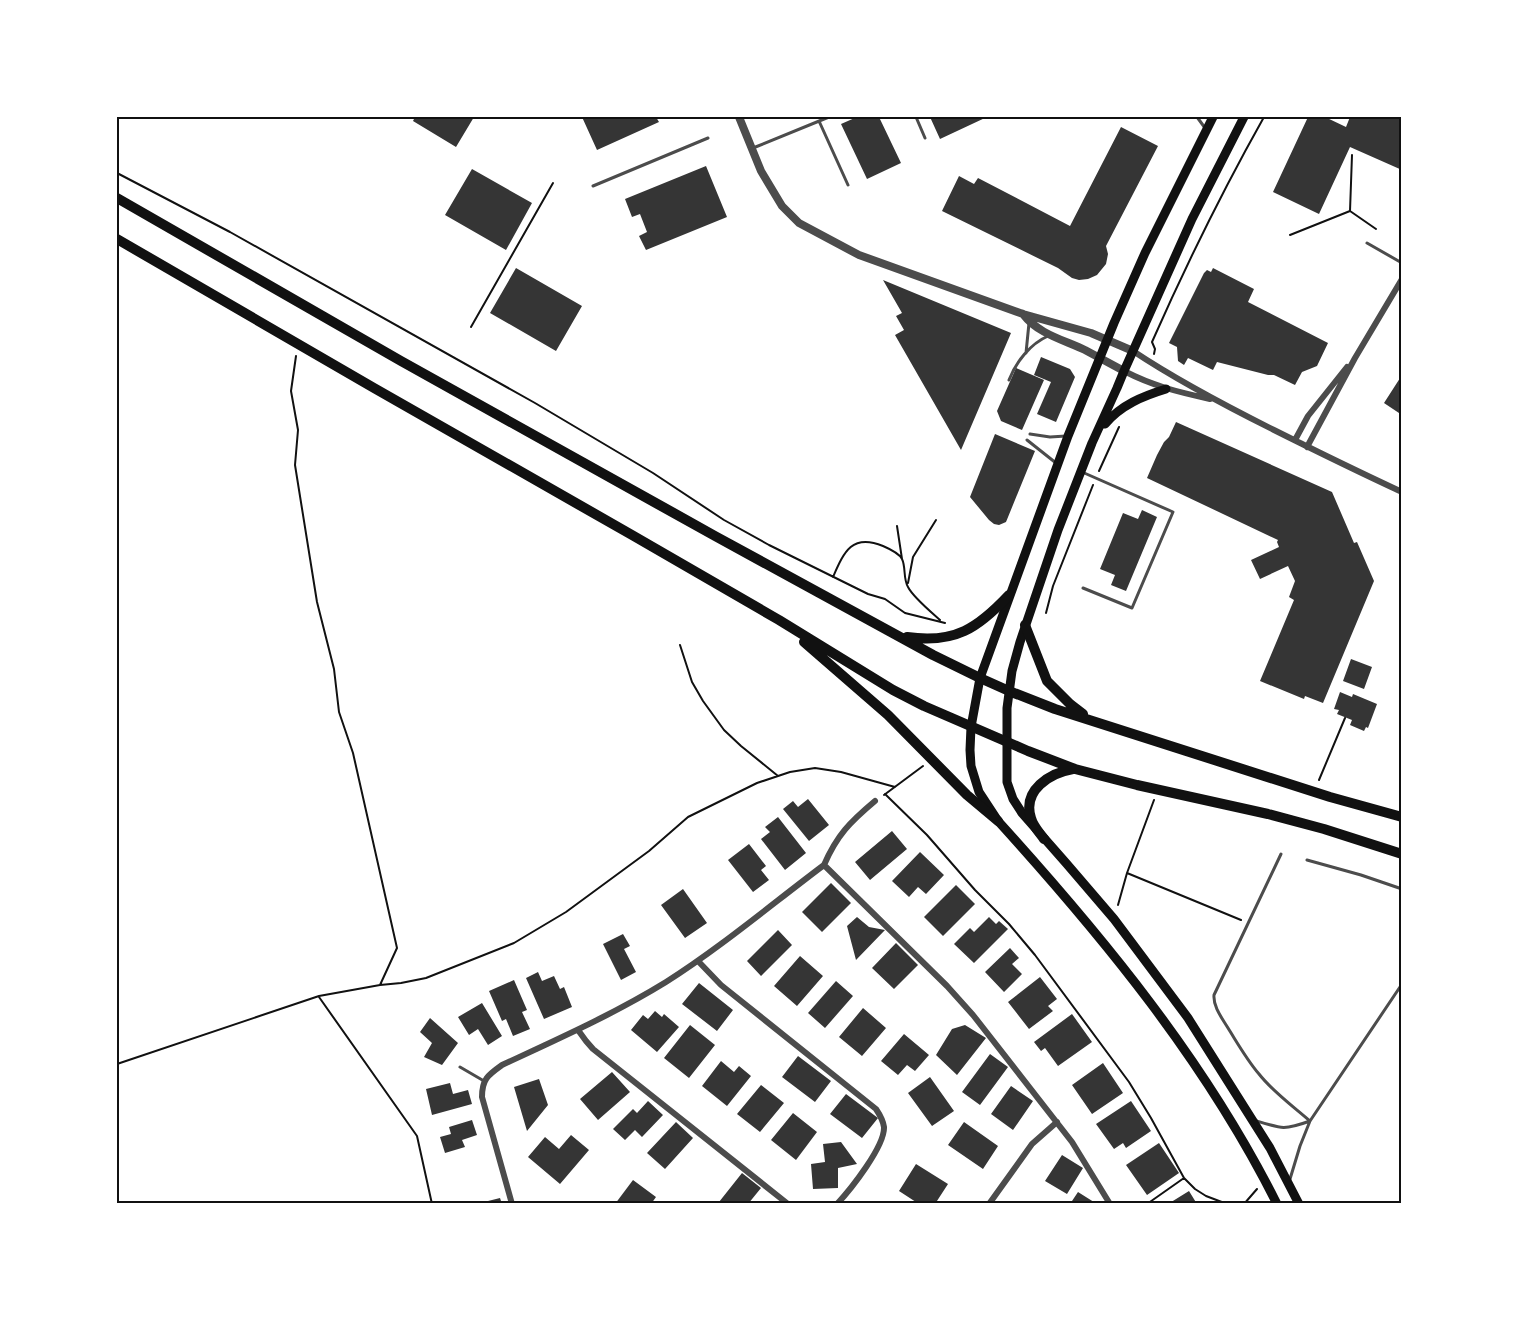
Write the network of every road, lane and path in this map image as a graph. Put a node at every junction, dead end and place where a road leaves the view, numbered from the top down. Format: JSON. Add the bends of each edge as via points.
{"nodes":[{"id":1,"x":739,"y":117,"type":"edge"},
{"id":2,"x":829,"y":117,"type":"edge"},
{"id":3,"x":916,"y":117,"type":"edge"},
{"id":4,"x":1197,"y":117,"type":"edge"},
{"id":5,"x":1212,"y":117,"type":"edge"},
{"id":6,"x":1244,"y":117,"type":"edge"},
{"id":7,"x":1264,"y":117,"type":"edge"},
{"id":8,"x":819,"y":121,"type":"junction"},
{"id":9,"x":1206,"y":130,"type":"junction"},
{"id":10,"x":708,"y":138,"type":"dead end"},
{"id":11,"x":925,"y":138,"type":"dead end"},
{"id":12,"x":752,"y":148,"type":"junction"},
{"id":13,"x":1352,"y":155,"type":"dead end"},
{"id":14,"x":117,"y":173,"type":"edge"},
{"id":15,"x":553,"y":183,"type":"dead end"},
{"id":16,"x":848,"y":185,"type":"dead end"},
{"id":17,"x":593,"y":186,"type":"dead end"},
{"id":18,"x":117,"y":198,"type":"edge"},
{"id":19,"x":1350,"y":211,"type":"junction"},
{"id":20,"x":1376,"y":229,"type":"dead end"},
{"id":21,"x":1290,"y":235,"type":"dead end"},
{"id":22,"x":117,"y":238,"type":"edge"},
{"id":23,"x":1367,"y":243,"type":"dead end"},
{"id":24,"x":1402,"y":263,"type":"edge"},
{"id":25,"x":1402,"y":279,"type":"edge"},
{"id":26,"x":1023,"y":314,"type":"junction"},
{"id":27,"x":1029,"y":321,"type":"junction"},
{"id":28,"x":471,"y":327,"type":"dead end"},
{"id":29,"x":1050,"y":335,"type":"junction"},
{"id":30,"x":1107,"y":340,"type":"junction"},
{"id":31,"x":1155,"y":349,"type":"dead end"},
{"id":32,"x":1133,"y":351,"type":"junction"},
{"id":33,"x":1026,"y":353,"type":"junction"},
{"id":34,"x":1100,"y":358,"type":"junction"},
{"id":35,"x":1355,"y":358,"type":"junction"},
{"id":36,"x":294,"y":367,"type":"dead end"},
{"id":37,"x":1124,"y":371,"type":"junction"},
{"id":38,"x":1009,"y":380,"type":"dead end"},
{"id":39,"x":1166,"y":389,"type":"junction"},
{"id":40,"x":1216,"y":401,"type":"junction"},
{"id":41,"x":1122,"y":421,"type":"dead end"},
{"id":42,"x":1030,"y":434,"type":"dead end"},
{"id":43,"x":1068,"y":436,"type":"junction"},
{"id":44,"x":1027,"y":440,"type":"dead end"},
{"id":45,"x":1295,"y":440,"type":"junction"},
{"id":46,"x":1092,"y":444,"type":"junction"},
{"id":47,"x":1307,"y":447,"type":"junction"},
{"id":48,"x":1058,"y":464,"type":"junction"},
{"id":49,"x":1081,"y":472,"type":"junction"},
{"id":50,"x":1095,"y":478,"type":"junction"},
{"id":51,"x":1402,"y":492,"type":"edge"},
{"id":52,"x":936,"y":520,"type":"dead end"},
{"id":53,"x":897,"y":526,"type":"dead end"},
{"id":54,"x":902,"y":559,"type":"junction"},
{"id":55,"x":833,"y":577,"type":"junction"},
{"id":56,"x":907,"y":586,"type":"junction"},
{"id":57,"x":1083,"y":588,"type":"dead end"},
{"id":58,"x":1010,"y":595,"type":"junction"},
{"id":59,"x":1046,"y":613,"type":"dead end"},
{"id":60,"x":778,"y":620,"type":"junction"},
{"id":61,"x":941,"y":621,"type":"junction"},
{"id":62,"x":1025,"y":625,"type":"junction"},
{"id":63,"x":964,"y":632,"type":"junction"},
{"id":64,"x":899,"y":636,"type":"junction"},
{"id":65,"x":680,"y":645,"type":"dead end"},
{"id":66,"x":980,"y":678,"type":"junction"},
{"id":67,"x":1009,"y":691,"type":"junction"},
{"id":68,"x":1345,"y":718,"type":"dead end"},
{"id":69,"x":1090,"y":720,"type":"junction"},
{"id":70,"x":971,"y":728,"type":"junction"},
{"id":71,"x":1007,"y":742,"type":"junction"},
{"id":72,"x":932,"y":759,"type":"junction"},
{"id":73,"x":1075,"y":769,"type":"junction"},
{"id":74,"x":778,"y":776,"type":"junction"},
{"id":75,"x":1318,"y":782,"type":"dead end"},
{"id":76,"x":895,"y":787,"type":"junction"},
{"id":77,"x":1158,"y":789,"type":"junction"},
{"id":78,"x":875,"y":801,"type":"dead end"},
{"id":79,"x":1402,"y":812,"type":"edge"},
{"id":80,"x":1388,"y":813,"type":"junction"},
{"id":81,"x":1402,"y":817,"type":"edge"},
{"id":82,"x":998,"y":821,"type":"junction"},
{"id":83,"x":1044,"y":838,"type":"junction"},
{"id":84,"x":1281,"y":854,"type":"dead end"},
{"id":85,"x":1402,"y":854,"type":"edge"},
{"id":86,"x":1307,"y":860,"type":"dead end"},
{"id":87,"x":824,"y":865,"type":"junction"},
{"id":88,"x":1127,"y":873,"type":"junction"},
{"id":89,"x":1402,"y":889,"type":"edge"},
{"id":90,"x":1114,"y":919,"type":"junction"},
{"id":91,"x":1249,"y":923,"type":"junction"},
{"id":92,"x":698,"y":961,"type":"junction"},
{"id":93,"x":1402,"y":984,"type":"edge"},
{"id":94,"x":380,"y":986,"type":"junction"},
{"id":95,"x":319,"y":996,"type":"junction"},
{"id":96,"x":578,"y":1030,"type":"junction"},
{"id":97,"x":117,"y":1064,"type":"edge"},
{"id":98,"x":460,"y":1067,"type":"dead end"},
{"id":99,"x":484,"y":1081,"type":"junction"},
{"id":100,"x":1253,"y":1120,"type":"junction"},
{"id":101,"x":1310,"y":1121,"type":"junction"},
{"id":102,"x":1057,"y":1122,"type":"junction"},
{"id":103,"x":1184,"y":1178,"type":"junction"},
{"id":104,"x":1265,"y":1180,"type":"junction"},
{"id":105,"x":1289,"y":1183,"type":"junction"},
{"id":106,"x":432,"y":1204,"type":"edge"},
{"id":107,"x":512,"y":1204,"type":"edge"},
{"id":108,"x":788,"y":1204,"type":"edge"},
{"id":109,"x":837,"y":1204,"type":"edge"},
{"id":110,"x":989,"y":1204,"type":"edge"},
{"id":111,"x":1110,"y":1204,"type":"edge"},
{"id":112,"x":1147,"y":1204,"type":"edge"},
{"id":113,"x":1227,"y":1204,"type":"edge"},
{"id":114,"x":1245,"y":1204,"type":"edge"},
{"id":115,"x":1276,"y":1204,"type":"edge"},
{"id":116,"x":1299,"y":1204,"type":"edge"}],
"edges":[{"from":1,"to":12,"type":"street"},
{"from":2,"to":8,"type":"lane"},
{"from":3,"to":11,"type":"lane"},
{"from":4,"to":9,"type":"lane"},
{"from":5,"to":9,"type":"main road"},
{"from":6,"to":32,"type":"main road","via":[[1192,219]]},
{"from":7,"to":31,"type":"path","via":[[1190,257],[1152,342]]},
{"from":8,"to":12,"type":"lane"},
{"from":8,"to":16,"type":"lane"},
{"from":9,"to":30,"type":"main road"},
{"from":10,"to":17,"type":"lane"},
{"from":12,"to":26,"type":"street","via":[[782,206],[799,223],[859,255]]},
{"from":13,"to":19,"type":"path"},
{"from":14,"to":55,"type":"path","via":[[230,232],[535,404],[724,520]]},
{"from":15,"to":28,"type":"path"},
{"from":18,"to":64,"type":"main road","via":[[411,367]]},
{"from":19,"to":20,"type":"path"},
{"from":19,"to":21,"type":"path"},
{"from":22,"to":60,"type":"main road"},
{"from":23,"to":24,"type":"lane"},
{"from":25,"to":35,"type":"street"},
{"from":26,"to":27,"type":"street"},
{"from":26,"to":30,"type":"street"},
{"from":27,"to":29,"type":"street"},
{"from":27,"to":33,"type":"lane"},
{"from":29,"to":33,"type":"lane"},
{"from":29,"to":34,"type":"street"},
{"from":30,"to":32,"type":"street"},
{"from":30,"to":34,"type":"main road"},
{"from":32,"to":37,"type":"main road"},
{"from":32,"to":40,"type":"street"},
{"from":33,"to":38,"type":"lane"},
{"from":34,"to":37,"type":"street"},
{"from":34,"to":43,"type":"main road"},
{"from":35,"to":45,"type":"street","via":[[1308,416]]},
{"from":35,"to":47,"type":"street"},
{"from":36,"to":94,"type":"path","via":[[291,391],[298,430],[295,465],[317,602],[334,669],[339,712],[353,753],[397,948]]},
{"from":37,"to":39,"type":"street"},
{"from":37,"to":46,"type":"main road"},
{"from":39,"to":40,"type":"street"},
{"from":39,"to":46,"type":"main road","via":[[1138,398],[1116,412]]},
{"from":40,"to":45,"type":"street"},
{"from":41,"to":50,"type":"path"},
{"from":42,"to":43,"type":"lane"},
{"from":43,"to":48,"type":"main road"},
{"from":44,"to":48,"type":"lane"},
{"from":45,"to":47,"type":"street"},
{"from":46,"to":49,"type":"main road"},
{"from":47,"to":51,"type":"street"},
{"from":48,"to":58,"type":"main road"},
{"from":49,"to":50,"type":"lane"},
{"from":49,"to":62,"type":"main road"},
{"from":50,"to":57,"type":"lane","via":[[1173,512],[1132,608]]},
{"from":50,"to":59,"type":"path"},
{"from":52,"to":56,"type":"path","via":[[913,557]]},
{"from":53,"to":54,"type":"path"},
{"from":54,"to":55,"type":"path","via":[[874,542],[856,543],[844,553]]},
{"from":54,"to":56,"type":"path"},
{"from":55,"to":61,"type":"path","via":[[885,599],[905,613]]},
{"from":56,"to":61,"type":"path"},
{"from":58,"to":63,"type":"main road","via":[[991,615]]},
{"from":58,"to":66,"type":"main road"},
{"from":60,"to":70,"type":"main road","via":[[893,690]]},
{"from":60,"to":72,"type":"main road","via":[[888,715]]},
{"from":61,"to":63,"type":"path"},
{"from":62,"to":67,"type":"main road"},
{"from":62,"to":69,"type":"main road","via":[[1047,681]]},
{"from":63,"to":64,"type":"main road","via":[[935,639]]},
{"from":64,"to":66,"type":"main road"},
{"from":65,"to":74,"type":"path","via":[[703,701],[724,729]]},
{"from":66,"to":67,"type":"main road"},
{"from":66,"to":70,"type":"main road"},
{"from":67,"to":69,"type":"main road"},
{"from":67,"to":71,"type":"main road"},
{"from":68,"to":75,"type":"path"},
{"from":69,"to":80,"type":"main road"},
{"from":70,"to":71,"type":"main road"},
{"from":70,"to":82,"type":"main road","via":[[974,780]]},
{"from":71,"to":73,"type":"main road"},
{"from":71,"to":83,"type":"main road","via":[[1010,790],[1022,813]]},
{"from":72,"to":76,"type":"path"},
{"from":72,"to":82,"type":"main road"},
{"from":73,"to":77,"type":"main road"},
{"from":73,"to":83,"type":"main road","via":[[1054,774],[1032,795],[1031,817]]},
{"from":74,"to":76,"type":"path","via":[[815,768],[841,771]]},
{"from":74,"to":94,"type":"path","via":[[688,817],[566,912],[514,943],[426,978]]},
{"from":76,"to":103,"type":"path","via":[[885,794],[1009,924],[1129,1082]]},
{"from":77,"to":85,"type":"main road","via":[[1268,814]]},
{"from":77,"to":88,"type":"path"},
{"from":78,"to":87,"type":"street","via":[[846,826]]},
{"from":79,"to":80,"type":"main road"},
{"from":80,"to":81,"type":"main road"},
{"from":82,"to":104,"type":"main road","via":[[1077,909],[1158,1014],[1233,1123]]},
{"from":83,"to":90,"type":"main road"},
{"from":84,"to":91,"type":"lane"},
{"from":86,"to":89,"type":"lane"},
{"from":87,"to":92,"type":"street"},
{"from":87,"to":102,"type":"street","via":[[947,986]]},
{"from":88,"to":90,"type":"path"},
{"from":88,"to":91,"type":"path"},
{"from":90,"to":100,"type":"main road","via":[[1188,1018]]},
{"from":91,"to":101,"type":"lane","via":[[1214,995],[1215,1005],[1260,1077]]},
{"from":92,"to":96,"type":"street"},
{"from":92,"to":109,"type":"street","via":[[882,1119],[884,1129],[877,1151]]},
{"from":93,"to":101,"type":"lane"},
{"from":94,"to":95,"type":"path"},
{"from":95,"to":97,"type":"path"},
{"from":95,"to":106,"type":"path","via":[[417,1136]]},
{"from":96,"to":99,"type":"street","via":[[502,1065]]},
{"from":96,"to":108,"type":"street","via":[[593,1048]]},
{"from":98,"to":99,"type":"lane"},
{"from":99,"to":107,"type":"street","via":[[482,1097]]},
{"from":100,"to":101,"type":"lane","via":[[1291,1128]]},
{"from":100,"to":105,"type":"main road"},
{"from":101,"to":105,"type":"lane"},
{"from":102,"to":110,"type":"street","via":[[1032,1144]]},
{"from":102,"to":111,"type":"street"},
{"from":103,"to":112,"type":"path"},
{"from":103,"to":113,"type":"path","via":[[1195,1190]]},
{"from":104,"to":114,"type":"path"},
{"from":104,"to":115,"type":"main road"},
{"from":105,"to":116,"type":"main road"}]}
